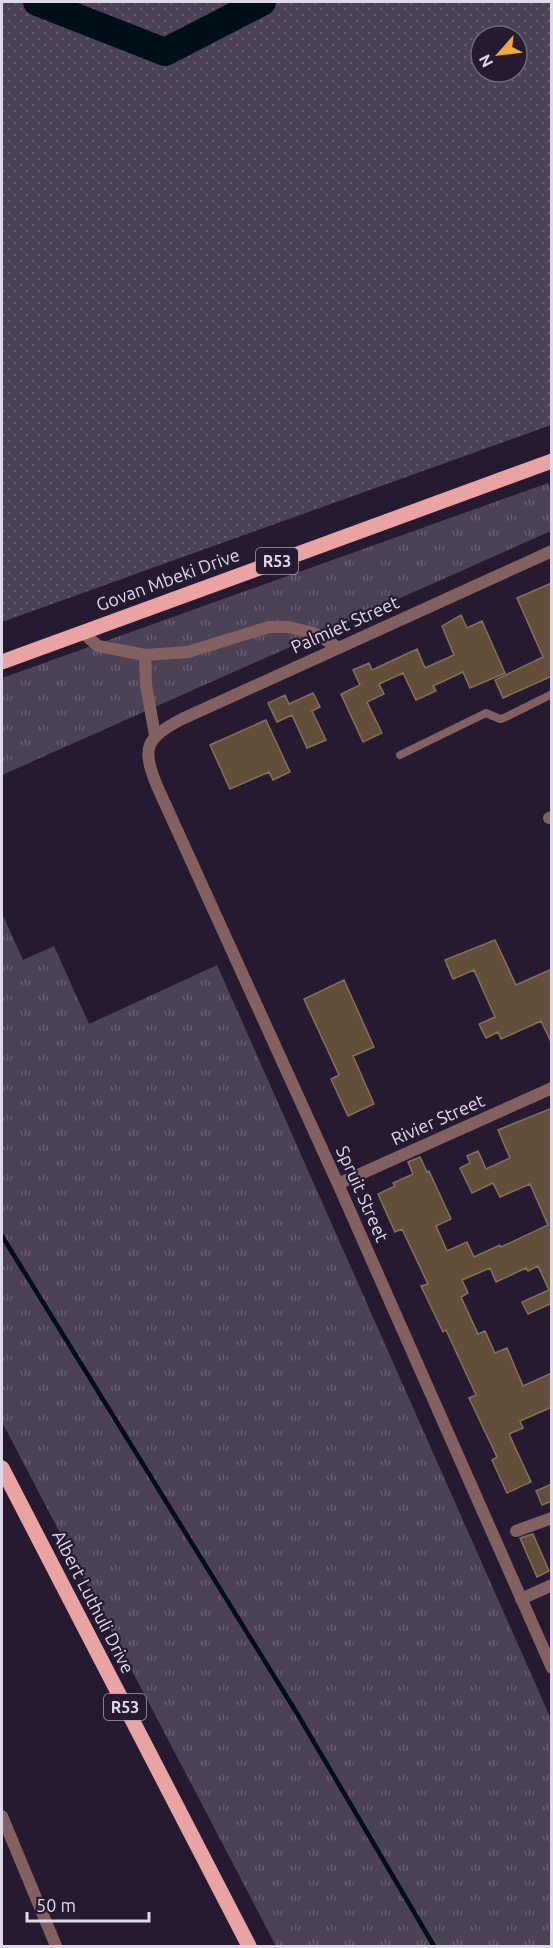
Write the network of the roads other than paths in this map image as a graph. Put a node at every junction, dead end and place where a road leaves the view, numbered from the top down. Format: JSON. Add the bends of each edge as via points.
{"nodes":[{"id":1,"x":552,"y":460,"type":"edge"},
{"id":2,"x":552,"y":551,"type":"edge"},
{"id":3,"x":82,"y":632,"type":"junction"},
{"id":4,"x":339,"y":648,"type":"junction"},
{"id":5,"x":145,"y":655,"type":"junction"},
{"id":6,"x":2,"y":662,"type":"edge"},
{"id":7,"x":552,"y":694,"type":"edge"},
{"id":8,"x":155,"y":735,"type":"junction"},
{"id":9,"x":400,"y":755,"type":"dead end"},
{"id":10,"x":552,"y":1088,"type":"edge"},
{"id":11,"x":338,"y":1184,"type":"junction"},
{"id":12,"x":2,"y":1468,"type":"edge"},
{"id":13,"x":552,"y":1518,"type":"edge"},
{"id":14,"x":516,"y":1531,"type":"dead end"},
{"id":15,"x":552,"y":1585,"type":"edge"},
{"id":16,"x":521,"y":1599,"type":"junction"},
{"id":17,"x":552,"y":1668,"type":"edge"},
{"id":18,"x":2,"y":1816,"type":"edge"},
{"id":19,"x":56,"y":1947,"type":"edge"},
{"id":20,"x":249,"y":1947,"type":"edge"}],
"edges":[{"from":1,"to":3,"type":"main road","name":"Govan Mbeki Drive","number":"R53"},
{"from":2,"to":4,"type":"street","name":"Palmiet Street"},
{"from":3,"to":5,"type":"street","via":[[98,646]]},
{"from":3,"to":6,"type":"main road","name":"Govan Mbeki Drive","number":"R53"},
{"from":4,"to":5,"type":"street","via":[[314,633],[269,627],[188,652]]},
{"from":4,"to":8,"type":"street","name":"Palmiet Street"},
{"from":5,"to":8,"type":"street","name":"Spruit Street"},
{"from":7,"to":9,"type":"lane","via":[[504,718],[486,713]]},
{"from":8,"to":11,"type":"street","name":"Spruit Street","via":[[148,746],[152,772]]},
{"from":10,"to":11,"type":"street","name":"Rivier Street"},
{"from":11,"to":16,"type":"street","name":"Spruit Street"},
{"from":12,"to":20,"type":"main road","name":"Albert Luthuli Drive","number":"R53"},
{"from":13,"to":14,"type":"street"},
{"from":15,"to":16,"type":"street"},
{"from":16,"to":17,"type":"street","name":"Spruit Street"},
{"from":18,"to":19,"type":"street"}]}
